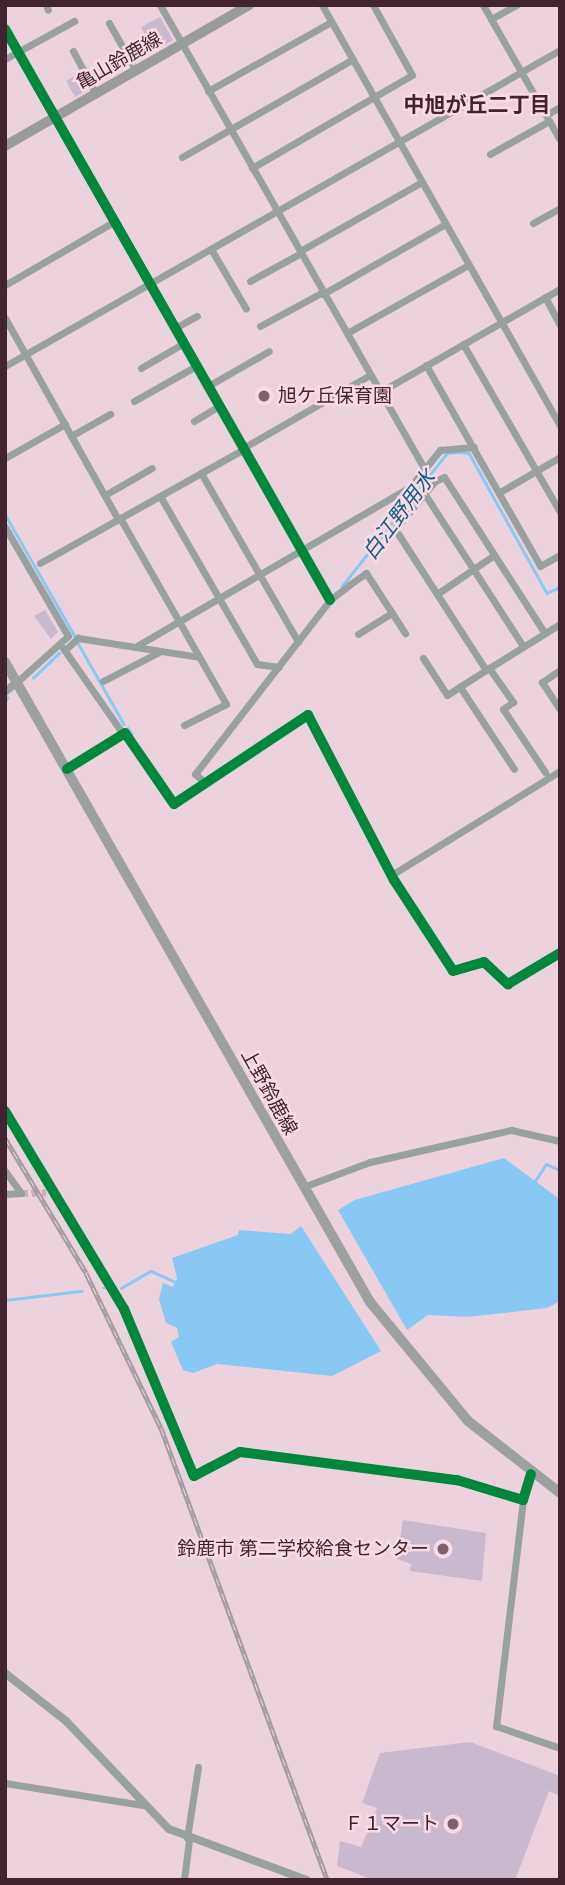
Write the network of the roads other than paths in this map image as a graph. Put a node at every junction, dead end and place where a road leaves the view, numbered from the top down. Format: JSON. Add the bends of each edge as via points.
{"nodes":[{"id":1,"x":160,"y":5,"type":"edge"},
{"id":2,"x":250,"y":5,"type":"edge"},
{"id":3,"x":322,"y":5,"type":"edge"},
{"id":4,"x":373,"y":5,"type":"edge"},
{"id":5,"x":483,"y":5,"type":"edge"},
{"id":6,"x":516,"y":5,"type":"edge"},
{"id":7,"x":491,"y":19,"type":"junction"},
{"id":8,"x":74,"y":21,"type":"dead end"},
{"id":9,"x":331,"y":22,"type":"junction"},
{"id":10,"x":109,"y":23,"type":"dead end"},
{"id":11,"x":5,"y":29,"type":"edge"},
{"id":12,"x":182,"y":45,"type":"junction"},
{"id":13,"x":560,"y":50,"type":"edge"},
{"id":14,"x":72,"y":51,"type":"dead end"},
{"id":15,"x":18,"y":52,"type":"junction"},
{"id":16,"x":5,"y":59,"type":"edge"},
{"id":17,"x":353,"y":59,"type":"junction"},
{"id":18,"x":136,"y":71,"type":"junction"},
{"id":19,"x":521,"y":72,"type":"junction"},
{"id":20,"x":208,"y":92,"type":"junction"},
{"id":21,"x":96,"y":94,"type":"junction"},
{"id":22,"x":374,"y":98,"type":"junction"},
{"id":23,"x":560,"y":107,"type":"edge"},
{"id":24,"x":56,"y":117,"type":"junction"},
{"id":25,"x":547,"y":118,"type":"junction"},
{"id":26,"x":229,"y":129,"type":"junction"},
{"id":27,"x":560,"y":140,"type":"edge"},
{"id":28,"x":400,"y":143,"type":"junction"},
{"id":29,"x":5,"y":146,"type":"edge"},
{"id":30,"x":490,"y":154,"type":"dead end"},
{"id":31,"x":182,"y":157,"type":"dead end"},
{"id":32,"x":252,"y":168,"type":"junction"},
{"id":33,"x":422,"y":182,"type":"junction"},
{"id":34,"x":560,"y":208,"type":"edge"},
{"id":35,"x":277,"y":212,"type":"junction"},
{"id":36,"x":115,"y":221,"type":"junction"},
{"id":37,"x":533,"y":223,"type":"dead end"},
{"id":38,"x":445,"y":224,"type":"junction"},
{"id":39,"x":211,"y":248,"type":"junction"},
{"id":40,"x":300,"y":252,"type":"junction"},
{"id":41,"x":468,"y":265,"type":"junction"},
{"id":42,"x":250,"y":281,"type":"dead end"},
{"id":43,"x":149,"y":283,"type":"junction"},
{"id":44,"x":5,"y":285,"type":"edge"},
{"id":45,"x":560,"y":289,"type":"edge"},
{"id":46,"x":323,"y":293,"type":"junction"},
{"id":47,"x":545,"y":298,"type":"junction"},
{"id":48,"x":246,"y":309,"type":"dead end"},
{"id":49,"x":197,"y":316,"type":"dead end"},
{"id":50,"x":5,"y":318,"type":"edge"},
{"id":51,"x":501,"y":322,"type":"junction"},
{"id":52,"x":560,"y":325,"type":"edge"},
{"id":53,"x":260,"y":326,"type":"dead end"},
{"id":54,"x":175,"y":328,"type":"junction"},
{"id":55,"x":9,"y":331,"type":"edge"},
{"id":56,"x":347,"y":334,"type":"junction"},
{"id":57,"x":184,"y":343,"type":"junction"},
{"id":58,"x":463,"y":344,"type":"junction"},
{"id":59,"x":270,"y":351,"type":"dead end"},
{"id":60,"x":27,"y":354,"type":"junction"},
{"id":61,"x":426,"y":365,"type":"junction"},
{"id":62,"x":5,"y":366,"type":"edge"},
{"id":63,"x":197,"y":366,"type":"junction"},
{"id":64,"x":141,"y":368,"type":"dead end"},
{"id":65,"x":370,"y":375,"type":"junction"},
{"id":66,"x":208,"y":386,"type":"junction"},
{"id":67,"x":380,"y":392,"type":"junction"},
{"id":68,"x":134,"y":401,"type":"dead end"},
{"id":69,"x":219,"y":407,"type":"junction"},
{"id":70,"x":110,"y":414,"type":"dead end"},
{"id":71,"x":194,"y":421,"type":"dead end"},
{"id":72,"x":65,"y":424,"type":"junction"},
{"id":73,"x":560,"y":425,"type":"edge"},
{"id":74,"x":71,"y":436,"type":"junction"},
{"id":75,"x":474,"y":447,"type":"junction"},
{"id":76,"x":243,"y":449,"type":"junction"},
{"id":77,"x":5,"y":457,"type":"edge"},
{"id":78,"x":560,"y":457,"type":"edge"},
{"id":79,"x":152,"y":468,"type":"dead end"},
{"id":80,"x":536,"y":471,"type":"junction"},
{"id":81,"x":201,"y":473,"type":"junction"},
{"id":82,"x":424,"y":473,"type":"junction"},
{"id":83,"x":435,"y":481,"type":"junction"},
{"id":84,"x":500,"y":492,"type":"junction"},
{"id":85,"x":424,"y":493,"type":"junction"},
{"id":86,"x":104,"y":495,"type":"junction"},
{"id":87,"x":160,"y":496,"type":"junction"},
{"id":88,"x":560,"y":512,"type":"edge"},
{"id":89,"x":119,"y":519,"type":"junction"},
{"id":90,"x":5,"y":527,"type":"edge"},
{"id":91,"x":301,"y":550,"type":"junction"},
{"id":92,"x":494,"y":555,"type":"junction"},
{"id":93,"x":560,"y":555,"type":"edge"},
{"id":94,"x":40,"y":563,"type":"dead end"},
{"id":95,"x":473,"y":569,"type":"junction"},
{"id":96,"x":259,"y":573,"type":"junction"},
{"id":97,"x":437,"y":594,"type":"junction"},
{"id":98,"x":217,"y":596,"type":"junction"},
{"id":99,"x":332,"y":598,"type":"junction"},
{"id":100,"x":392,"y":613,"type":"junction"},
{"id":101,"x":177,"y":619,"type":"junction"},
{"id":102,"x":560,"y":624,"type":"edge"},
{"id":103,"x":544,"y":632,"type":"junction"},
{"id":104,"x":405,"y":633,"type":"dead end"},
{"id":105,"x":358,"y":634,"type":"dead end"},
{"id":106,"x":298,"y":642,"type":"junction"},
{"id":107,"x":523,"y":646,"type":"junction"},
{"id":108,"x":62,"y":647,"type":"junction"},
{"id":109,"x":135,"y":647,"type":"junction"},
{"id":110,"x":161,"y":651,"type":"junction"},
{"id":111,"x":199,"y":657,"type":"junction"},
{"id":112,"x":423,"y":658,"type":"dead end"},
{"id":113,"x":5,"y":662,"type":"edge"},
{"id":114,"x":279,"y":667,"type":"junction"},
{"id":115,"x":488,"y":669,"type":"junction"},
{"id":116,"x":560,"y":670,"type":"edge"},
{"id":117,"x":103,"y":681,"type":"dead end"},
{"id":118,"x":17,"y":682,"type":"junction"},
{"id":119,"x":460,"y":687,"type":"junction"},
{"id":120,"x":5,"y":691,"type":"edge"},
{"id":121,"x":560,"y":710,"type":"edge"},
{"id":122,"x":184,"y":725,"type":"dead end"},
{"id":123,"x":122,"y":734,"type":"junction"},
{"id":124,"x":67,"y":769,"type":"junction"},
{"id":125,"x":514,"y":769,"type":"dead end"},
{"id":126,"x":560,"y":771,"type":"edge"},
{"id":127,"x":545,"y":772,"type":"dead end"},
{"id":128,"x":206,"y":783,"type":"junction"},
{"id":129,"x":393,"y":874,"type":"junction"},
{"id":130,"x":560,"y":953,"type":"edge"},
{"id":131,"x":5,"y":1111,"type":"edge"},
{"id":132,"x":560,"y":1141,"type":"edge"},
{"id":133,"x":5,"y":1171,"type":"edge"},
{"id":134,"x":302,"y":1187,"type":"junction"},
{"id":135,"x":5,"y":1194,"type":"edge"},
{"id":136,"x":531,"y":1474,"type":"junction"},
{"id":137,"x":560,"y":1493,"type":"edge"},
{"id":138,"x":523,"y":1500,"type":"junction"},
{"id":139,"x":5,"y":1672,"type":"edge"},
{"id":140,"x":560,"y":1748,"type":"edge"},
{"id":141,"x":198,"y":1767,"type":"dead end"},
{"id":142,"x":5,"y":1783,"type":"edge"},
{"id":143,"x":142,"y":1805,"type":"junction"},
{"id":144,"x":188,"y":1840,"type":"junction"},
{"id":145,"x":184,"y":1880,"type":"edge"},
{"id":146,"x":307,"y":1880,"type":"edge"}],
"edges":[{"from":1,"to":12,"type":"street"},
{"from":2,"to":12,"type":"main road","name":"亀山鈴鹿線"},
{"from":3,"to":9,"type":"street"},
{"from":4,"to":22,"type":"street","via":[[412,75]]},
{"from":5,"to":7,"type":"street"},
{"from":6,"to":7,"type":"street"},
{"from":7,"to":19,"type":"street"},
{"from":8,"to":15,"type":"street"},
{"from":9,"to":17,"type":"street"},
{"from":9,"to":20,"type":"street"},
{"from":10,"to":18,"type":"street"},
{"from":11,"to":15,"type":"street"},
{"from":12,"to":18,"type":"main road","name":"亀山鈴鹿線"},
{"from":12,"to":20,"type":"street"},
{"from":13,"to":19,"type":"street"},
{"from":14,"to":21,"type":"street"},
{"from":15,"to":16,"type":"street"},
{"from":15,"to":24,"type":"street"},
{"from":17,"to":22,"type":"street"},
{"from":17,"to":26,"type":"street"},
{"from":18,"to":21,"type":"main road","name":"亀山鈴鹿線"},
{"from":19,"to":25,"type":"street"},
{"from":19,"to":28,"type":"street"},
{"from":20,"to":26,"type":"street"},
{"from":21,"to":24,"type":"main road","name":"亀山鈴鹿線"},
{"from":22,"to":28,"type":"street"},
{"from":22,"to":32,"type":"street"},
{"from":23,"to":25,"type":"street"},
{"from":24,"to":29,"type":"main road","name":"亀山鈴鹿線"},
{"from":24,"to":36,"type":"street"},
{"from":25,"to":27,"type":"street"},
{"from":25,"to":30,"type":"street"},
{"from":26,"to":31,"type":"street"},
{"from":26,"to":32,"type":"street"},
{"from":28,"to":33,"type":"street"},
{"from":28,"to":35,"type":"street"},
{"from":32,"to":35,"type":"street"},
{"from":33,"to":38,"type":"street"},
{"from":33,"to":40,"type":"street"},
{"from":34,"to":37,"type":"street"},
{"from":35,"to":39,"type":"street"},
{"from":35,"to":40,"type":"street"},
{"from":36,"to":43,"type":"street"},
{"from":36,"to":44,"type":"street"},
{"from":38,"to":41,"type":"street"},
{"from":38,"to":46,"type":"street"},
{"from":39,"to":43,"type":"street"},
{"from":39,"to":48,"type":"street"},
{"from":40,"to":42,"type":"street"},
{"from":40,"to":46,"type":"street"},
{"from":41,"to":51,"type":"street"},
{"from":41,"to":56,"type":"street"},
{"from":43,"to":54,"type":"street"},
{"from":43,"to":60,"type":"street"},
{"from":45,"to":47,"type":"street"},
{"from":46,"to":53,"type":"street"},
{"from":46,"to":56,"type":"street"},
{"from":47,"to":51,"type":"street"},
{"from":47,"to":52,"type":"street"},
{"from":49,"to":54,"type":"street"},
{"from":50,"to":55,"type":"street"},
{"from":51,"to":58,"type":"street"},
{"from":51,"to":73,"type":"street"},
{"from":54,"to":57,"type":"street"},
{"from":55,"to":60,"type":"street"},
{"from":56,"to":65,"type":"street"},
{"from":57,"to":63,"type":"street"},
{"from":57,"to":64,"type":"street"},
{"from":58,"to":61,"type":"street"},
{"from":58,"to":80,"type":"street"},
{"from":59,"to":66,"type":"street"},
{"from":60,"to":62,"type":"street"},
{"from":60,"to":72,"type":"street"},
{"from":61,"to":67,"type":"street"},
{"from":61,"to":75,"type":"street"},
{"from":63,"to":66,"type":"street"},
{"from":63,"to":68,"type":"street"},
{"from":65,"to":67,"type":"street"},
{"from":65,"to":76,"type":"street"},
{"from":66,"to":69,"type":"street"},
{"from":67,"to":82,"type":"street"},
{"from":69,"to":71,"type":"street"},
{"from":69,"to":76,"type":"street"},
{"from":70,"to":74,"type":"street"},
{"from":72,"to":74,"type":"street"},
{"from":72,"to":77,"type":"street"},
{"from":74,"to":86,"type":"street"},
{"from":75,"to":82,"type":"street","via":[[448,446]]},
{"from":75,"to":84,"type":"street"},
{"from":76,"to":81,"type":"street"},
{"from":76,"to":91,"type":"street"},
{"from":78,"to":80,"type":"street"},
{"from":79,"to":86,"type":"street"},
{"from":80,"to":84,"type":"street"},
{"from":80,"to":88,"type":"street"},
{"from":81,"to":87,"type":"street"},
{"from":81,"to":96,"type":"street"},
{"from":82,"to":83,"type":"street"},
{"from":82,"to":91,"type":"street"},
{"from":83,"to":85,"type":"street"},
{"from":83,"to":92,"type":"street","via":[[444,477]]},
{"from":84,"to":93,"type":"street","via":[[540,566]]},
{"from":85,"to":95,"type":"street"},
{"from":85,"to":97,"type":"street","via":[[395,529]]},
{"from":86,"to":89,"type":"street"},
{"from":87,"to":89,"type":"street"},
{"from":87,"to":98,"type":"street"},
{"from":89,"to":94,"type":"street"},
{"from":89,"to":101,"type":"street"},
{"from":90,"to":108,"type":"street","via":[[68,636]]},
{"from":91,"to":96,"type":"street"},
{"from":91,"to":99,"type":"street"},
{"from":92,"to":95,"type":"street"},
{"from":92,"to":103,"type":"street"},
{"from":95,"to":97,"type":"street"},
{"from":95,"to":107,"type":"street"},
{"from":96,"to":98,"type":"street"},
{"from":96,"to":106,"type":"street"},
{"from":97,"to":115,"type":"street"},
{"from":98,"to":101,"type":"street"},
{"from":98,"to":114,"type":"street","via":[[257,664]]},
{"from":99,"to":100,"type":"street","via":[[366,573]]},
{"from":99,"to":106,"type":"street"},
{"from":100,"to":104,"type":"street"},
{"from":100,"to":105,"type":"street"},
{"from":101,"to":109,"type":"street"},
{"from":101,"to":111,"type":"street"},
{"from":102,"to":103,"type":"street"},
{"from":103,"to":107,"type":"street"},
{"from":106,"to":114,"type":"street"},
{"from":107,"to":115,"type":"street"},
{"from":108,"to":109,"type":"street","via":[[78,638]]},
{"from":108,"to":118,"type":"street"},
{"from":108,"to":123,"type":"street"},
{"from":109,"to":110,"type":"street"},
{"from":110,"to":111,"type":"street"},
{"from":110,"to":117,"type":"street"},
{"from":111,"to":122,"type":"street","via":[[226,704]]},
{"from":112,"to":119,"type":"street","via":[[447,695]]},
{"from":113,"to":118,"type":"main road","name":"上野鈴鹿線"},
{"from":114,"to":128,"type":"street","via":[[195,774]]},
{"from":115,"to":119,"type":"street"},
{"from":115,"to":127,"type":"street","via":[[513,702],[503,709]]},
{"from":116,"to":121,"type":"street","via":[[542,682]]},
{"from":118,"to":120,"type":"street"},
{"from":118,"to":124,"type":"main road","name":"上野鈴鹿線"},
{"from":119,"to":125,"type":"street"},
{"from":123,"to":124,"type":"street"},
{"from":123,"to":128,"type":"street","via":[[170,804]]},
{"from":124,"to":134,"type":"main road","name":"上野鈴鹿線"},
{"from":126,"to":129,"type":"street"},
{"from":128,"to":129,"type":"street","via":[[308,715]]},
{"from":129,"to":130,"type":"street","via":[[456,973],[484,962],[508,984]]},
{"from":131,"to":138,"type":"street","via":[[124,1309],[194,1476],[240,1452],[457,1480]]},
{"from":132,"to":134,"type":"street","via":[[511,1129],[370,1162]]},
{"from":133,"to":135,"type":"street","via":[[21,1194]]},
{"from":134,"to":136,"type":"main road","name":"上野鈴鹿線","via":[[370,1302],[413,1360],[468,1421]]},
{"from":136,"to":137,"type":"main road","name":"上野鈴鹿線"},
{"from":136,"to":138,"type":"street"},
{"from":138,"to":140,"type":"street","via":[[496,1726]]},
{"from":139,"to":143,"type":"street","via":[[66,1721]]},
{"from":141,"to":144,"type":"street"},
{"from":142,"to":143,"type":"street"},
{"from":143,"to":144,"type":"street"},
{"from":144,"to":145,"type":"street"},
{"from":144,"to":146,"type":"street"}]}
